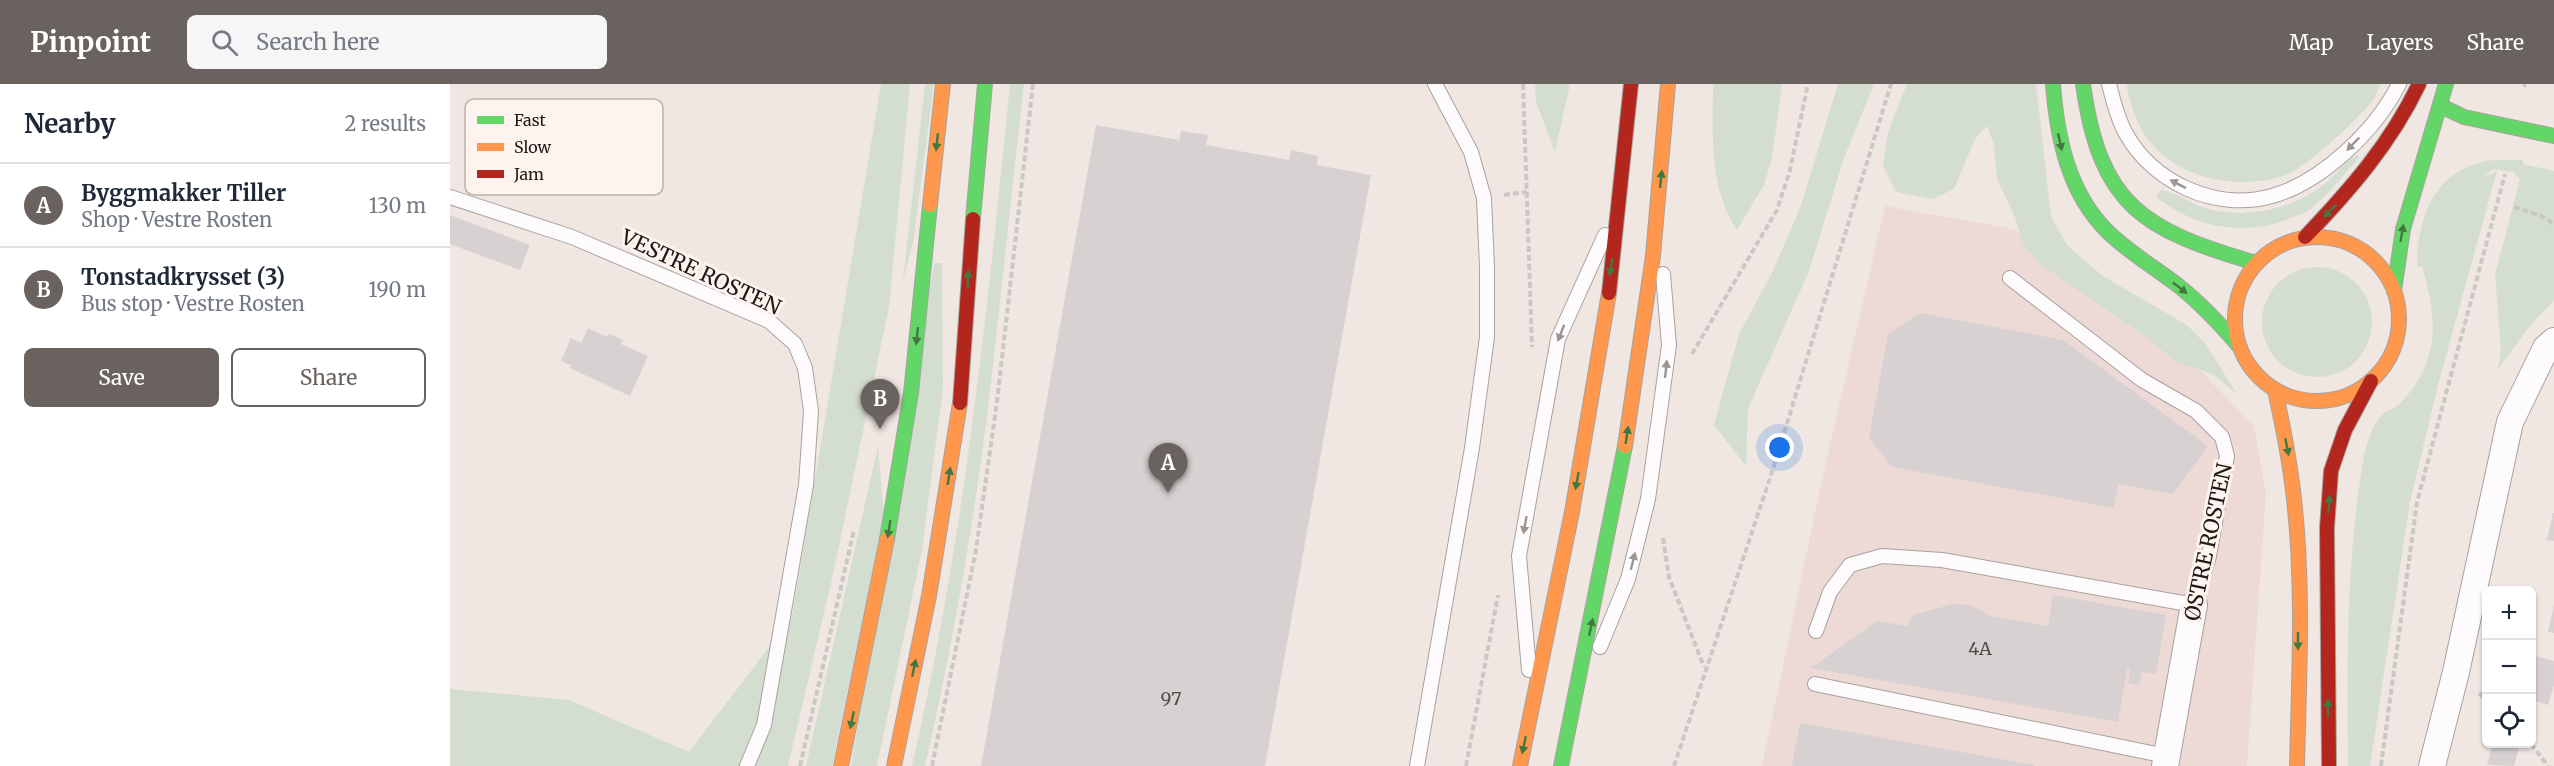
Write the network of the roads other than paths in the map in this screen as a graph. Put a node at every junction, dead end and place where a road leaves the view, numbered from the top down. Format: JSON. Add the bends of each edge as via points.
{"nodes":[{"id":1,"x":943,"y":84,"type":"edge"},
{"id":2,"x":991,"y":84,"type":"edge"},
{"id":3,"x":1435,"y":84,"type":"edge"},
{"id":4,"x":1631,"y":84,"type":"edge"},
{"id":5,"x":1668,"y":84,"type":"edge"},
{"id":6,"x":2053,"y":84,"type":"edge"},
{"id":7,"x":2083,"y":84,"type":"edge"},
{"id":8,"x":2109,"y":84,"type":"edge"},
{"id":9,"x":985,"y":91,"type":"edge"},
{"id":10,"x":2406,"y":91,"type":"edge"},
{"id":11,"x":2443,"y":95,"type":"edge"},
{"id":12,"x":2554,"y":136,"type":"edge"},
{"id":13,"x":450,"y":197,"type":"edge"},
{"id":14,"x":1619,"y":203,"type":"junction"},
{"id":15,"x":1658,"y":208,"type":"junction"},
{"id":16,"x":2305,"y":237,"type":"junction"},
{"id":17,"x":2256,"y":263,"type":"junction"},
{"id":18,"x":2010,"y":278,"type":"dead end"},
{"id":19,"x":2394,"y":291,"type":"junction"},
{"id":20,"x":2554,"y":341,"type":"edge"},
{"id":21,"x":2238,"y":345,"type":"junction"},
{"id":22,"x":2371,"y":381,"type":"junction"},
{"id":23,"x":2275,"y":390,"type":"junction"},
{"id":24,"x":2194,"y":605,"type":"junction"},
{"id":25,"x":1815,"y":631,"type":"dead end"},
{"id":26,"x":1815,"y":684,"type":"dead end"},
{"id":27,"x":1532,"y":710,"type":"junction"},
{"id":28,"x":1572,"y":713,"type":"junction"},
{"id":29,"x":2166,"y":761,"type":"edge"},
{"id":30,"x":747,"y":766,"type":"edge"},
{"id":31,"x":841,"y":766,"type":"edge"},
{"id":32,"x":894,"y":766,"type":"edge"},
{"id":33,"x":1417,"y":766,"type":"edge"},
{"id":34,"x":1520,"y":766,"type":"edge"},
{"id":35,"x":1561,"y":766,"type":"edge"},
{"id":36,"x":2297,"y":766,"type":"edge"},
{"id":37,"x":2329,"y":766,"type":"edge"},
{"id":38,"x":2432,"y":766,"type":"edge"}],
"edges":[{"from":1,"to":31,"type":"main road","one_way":true,"via":[[912,393],[879,590]]},
{"from":2,"to":9,"type":"main road"},
{"from":3,"to":33,"type":"lane","via":[[1471,152],[1484,198],[1487,337],[1472,448]]},
{"from":4,"to":14,"type":"main road"},
{"from":15,"to":5,"type":"main road","one_way":true},
{"from":6,"to":21,"type":"main road","one_way":true,"via":[[2054,114],[2062,150],[2079,194],[2106,230],[2212,315]]},
{"from":7,"to":17,"type":"main road","via":[[2093,145],[2111,183],[2140,216],[2207,250]]},
{"from":10,"to":8,"type":"lane","one_way":true,"via":[[2346,151],[2301,183],[2272,196],[2250,200],[2196,193],[2169,180],[2142,158],[2124,130]]},
{"from":32,"to":9,"type":"main road","one_way":true,"via":[[929,596],[962,393]]},
{"from":10,"to":11,"type":"street"},
{"from":10,"to":16,"type":"main road","one_way":true,"via":[[2376,159]]},
{"from":11,"to":12,"type":"main road","via":[[2464,117]]},
{"from":19,"to":11,"type":"main road","one_way":true,"via":[[2403,229]]},
{"from":13,"to":30,"type":"lane","name":"VESTRE ROSTEN","via":[[583,242],[769,321],[795,344],[805,368],[811,411],[806,485],[764,725]]},
{"from":14,"to":27,"type":"main road","one_way":true,"via":[[1579,470]]},
{"from":14,"to":27,"type":"lane","one_way":true,"via":[[1558,339],[1519,556]]},
{"from":28,"to":15,"type":"main road","one_way":true,"via":[[1618,491]]},
{"from":28,"to":15,"type":"lane","one_way":true,"via":[[1628,579],[1648,499],[1669,345]]},
{"from":16,"to":17,"type":"main road","via":[[2278,246]]},
{"from":16,"to":19,"type":"main road","via":[[2333,238],[2359,249],[2380,267]]},
{"from":17,"to":21,"type":"main road","via":[[2236,302]]},
{"from":18,"to":24,"type":"lane","name":"ØSTRE ROSTEN","via":[[2142,380],[2196,411],[2222,437],[2227,456],[2209,556]]},
{"from":19,"to":22,"type":"main road","via":[[2399,316],[2396,340],[2387,362]]},
{"from":20,"to":38,"type":"street","via":[[2546,348],[2510,422]]},
{"from":21,"to":23,"type":"main road","via":[[2259,378]]},
{"from":22,"to":23,"type":"main road","via":[[2349,394],[2324,401],[2299,399]]},
{"from":37,"to":22,"type":"main road","one_way":true,"via":[[2331,471],[2345,430]]},
{"from":23,"to":36,"type":"main road","one_way":true,"via":[[2290,467],[2295,525]]},
{"from":24,"to":25,"type":"lane","via":[[1942,560],[1882,556],[1850,565],[1830,591]]},
{"from":24,"to":29,"type":"street","name":"ØSTRE ROSTEN"},
{"from":26,"to":29,"type":"lane"},
{"from":27,"to":34,"type":"main road","one_way":true},
{"from":28,"to":35,"type":"main road"}]}
